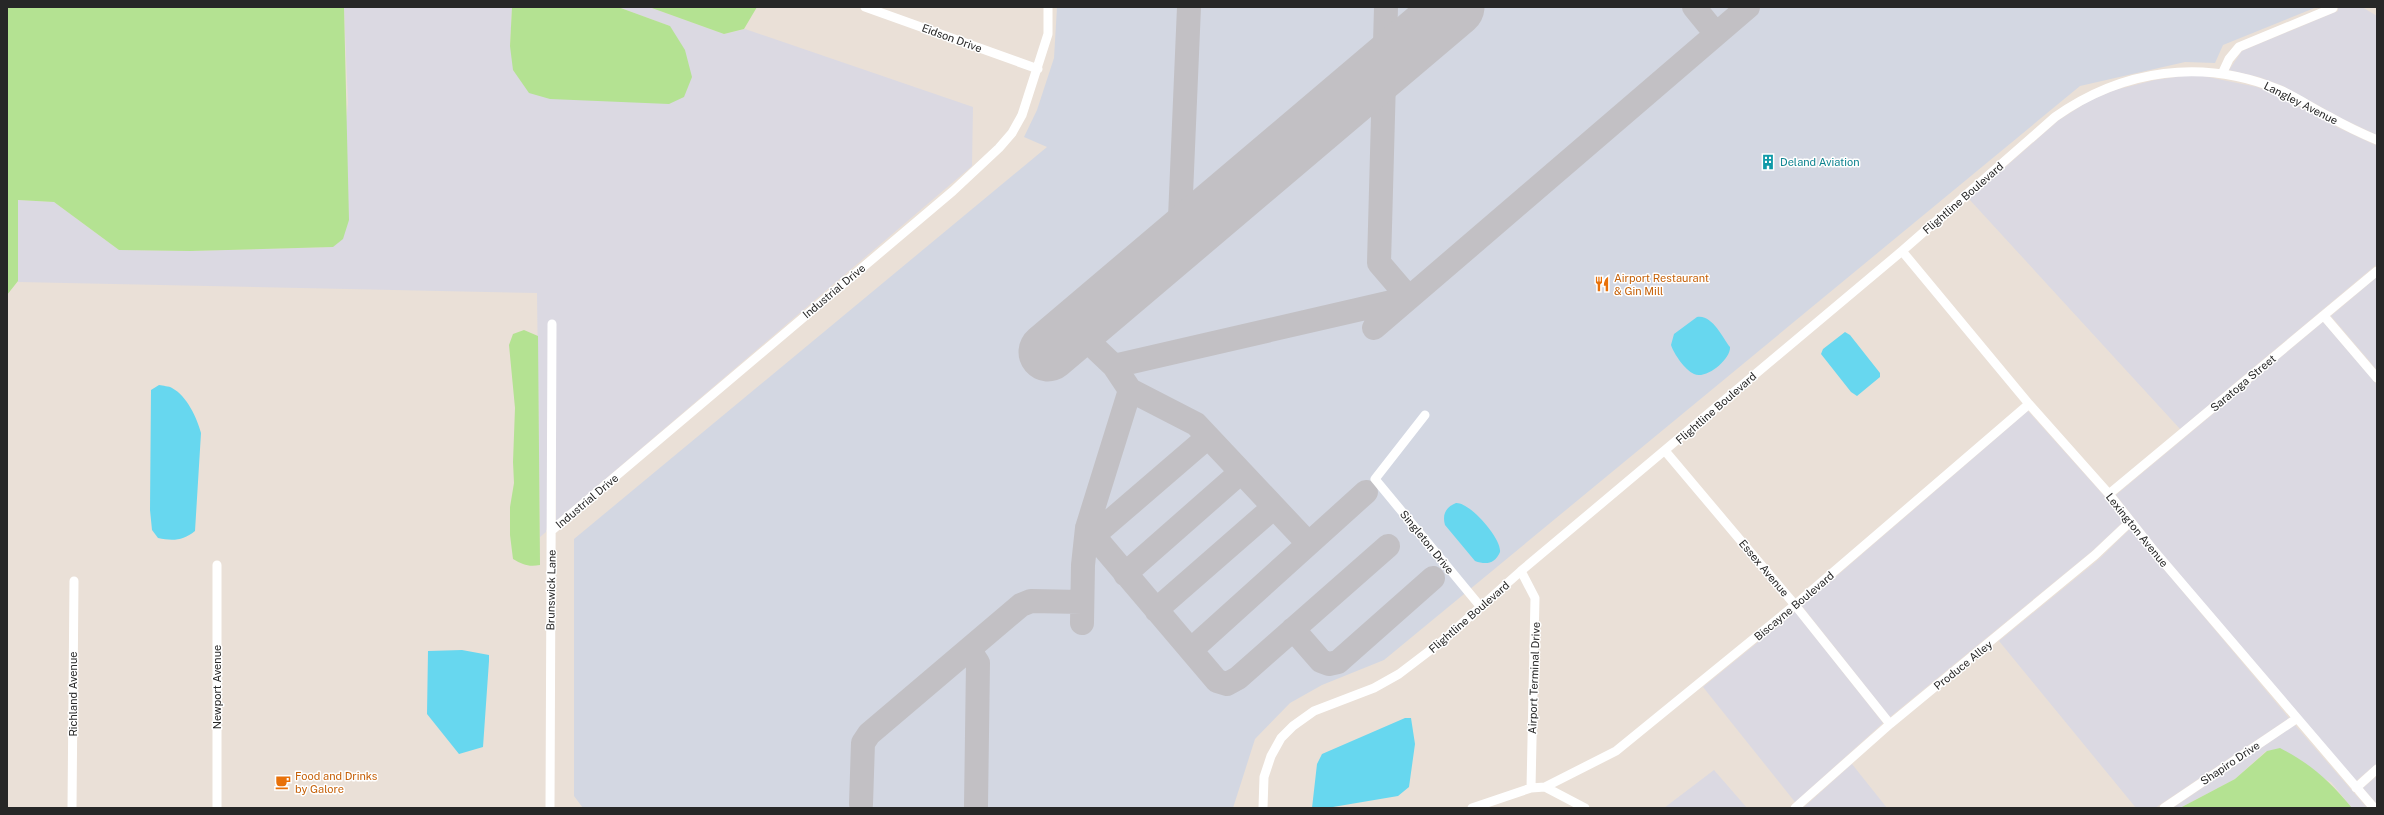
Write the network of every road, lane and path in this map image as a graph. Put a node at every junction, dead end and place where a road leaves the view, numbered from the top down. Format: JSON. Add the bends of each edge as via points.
{"nodes":[{"id":1,"x":865,"y":7,"type":"edge"},
{"id":2,"x":1048,"y":7,"type":"edge"},
{"id":3,"x":2333,"y":8,"type":"edge"},
{"id":4,"x":1038,"y":69,"type":"junction"},
{"id":5,"x":2222,"y":74,"type":"junction"},
{"id":6,"x":2377,"y":140,"type":"edge"},
{"id":7,"x":1902,"y":251,"type":"junction"},
{"id":8,"x":2377,"y":271,"type":"edge"},
{"id":9,"x":2324,"y":316,"type":"junction"},
{"id":10,"x":552,"y":324,"type":"dead end"},
{"id":11,"x":2377,"y":378,"type":"edge"},
{"id":12,"x":2029,"y":404,"type":"junction"},
{"id":13,"x":1425,"y":414,"type":"dead end"},
{"id":14,"x":1666,"y":452,"type":"junction"},
{"id":15,"x":2109,"y":494,"type":"junction"},
{"id":16,"x":2130,"y":522,"type":"junction"},
{"id":17,"x":551,"y":531,"type":"junction"},
{"id":18,"x":217,"y":566,"type":"dead end"},
{"id":19,"x":1521,"y":571,"type":"junction"},
{"id":20,"x":74,"y":581,"type":"dead end"},
{"id":21,"x":1795,"y":605,"type":"junction"},
{"id":22,"x":1480,"y":606,"type":"junction"},
{"id":23,"x":2296,"y":719,"type":"junction"},
{"id":24,"x":1890,"y":724,"type":"junction"},
{"id":25,"x":2377,"y":769,"type":"edge"},
{"id":26,"x":1544,"y":787,"type":"junction"},
{"id":27,"x":1531,"y":788,"type":"junction"},
{"id":28,"x":2356,"y":788,"type":"junction"},
{"id":29,"x":72,"y":808,"type":"edge"},
{"id":30,"x":217,"y":808,"type":"edge"},
{"id":31,"x":550,"y":808,"type":"edge"},
{"id":32,"x":1263,"y":808,"type":"edge"},
{"id":33,"x":1472,"y":808,"type":"edge"},
{"id":34,"x":1585,"y":808,"type":"edge"},
{"id":35,"x":1795,"y":808,"type":"edge"},
{"id":36,"x":2164,"y":808,"type":"edge"},
{"id":37,"x":2374,"y":808,"type":"edge"}],
"edges":[{"from":1,"to":4,"type":"street","name":"Eidson Drive"},
{"from":2,"to":4,"type":"street","name":"Industrial Drive","via":[[1048,34]]},
{"from":3,"to":5,"type":"street","via":[[2239,47],[2229,59]]},
{"from":4,"to":17,"type":"street","name":"Industrial Drive","via":[[1022,116],[999,148],[947,196]]},
{"from":5,"to":6,"type":"street","name":"Langley Avenue","via":[[2258,82],[2281,91],[2341,124]]},
{"from":5,"to":7,"type":"street","name":"Flightline Boulevard","via":[[2190,71],[2154,75],[2113,85],[2087,96],[2055,117]]},
{"from":7,"to":12,"type":"street","name":"Lexington Avenue"},
{"from":7,"to":14,"type":"street","name":"Flightline Boulevard"},
{"from":8,"to":9,"type":"street","name":"Saratoga Street"},
{"from":9,"to":11,"type":"street"},
{"from":9,"to":15,"type":"street","name":"Saratoga Street"},
{"from":10,"to":17,"type":"street","name":"Brunswick Lane"},
{"from":12,"to":15,"type":"street","name":"Lexington Avenue"},
{"from":12,"to":21,"type":"street","name":"Biscayne Boulevard"},
{"from":13,"to":22,"type":"street","name":"Singleton Drive","via":[[1375,479]]},
{"from":14,"to":19,"type":"street","name":"Flightline Boulevard"},
{"from":14,"to":21,"type":"street","name":"Essex Avenue"},
{"from":15,"to":16,"type":"street","name":"Lexington Avenue"},
{"from":16,"to":23,"type":"street","name":"Lexington Avenue"},
{"from":16,"to":24,"type":"street","name":"Produce Alley","via":[[2080,568]]},
{"from":17,"to":31,"type":"street","name":"Brunswick Lane"},
{"from":18,"to":30,"type":"street","name":"Newport Avenue"},
{"from":19,"to":22,"type":"street","name":"Flightline Boulevard"},
{"from":19,"to":27,"type":"street","name":"Airport Terminal Drive","via":[[1535,598]]},
{"from":20,"to":29,"type":"street","name":"Richland Avenue"},
{"from":21,"to":24,"type":"street","name":"Essex Avenue"},
{"from":21,"to":26,"type":"street","name":"Biscayne Boulevard","via":[[1616,751]]},
{"from":22,"to":32,"type":"street","name":"Flightline Boulevard","via":[[1441,642],[1399,674],[1374,688],[1314,711],[1293,726],[1281,738],[1271,756],[1264,777]]},
{"from":23,"to":28,"type":"street","name":"Lexington Avenue"},
{"from":23,"to":36,"type":"street","name":"Shapiro Drive"},
{"from":24,"to":35,"type":"street","name":"Produce Alley"},
{"from":25,"to":28,"type":"street"},
{"from":26,"to":27,"type":"street"},
{"from":26,"to":34,"type":"street"},
{"from":27,"to":33,"type":"street"},
{"from":28,"to":37,"type":"street","name":"Lexington Avenue"}]}
